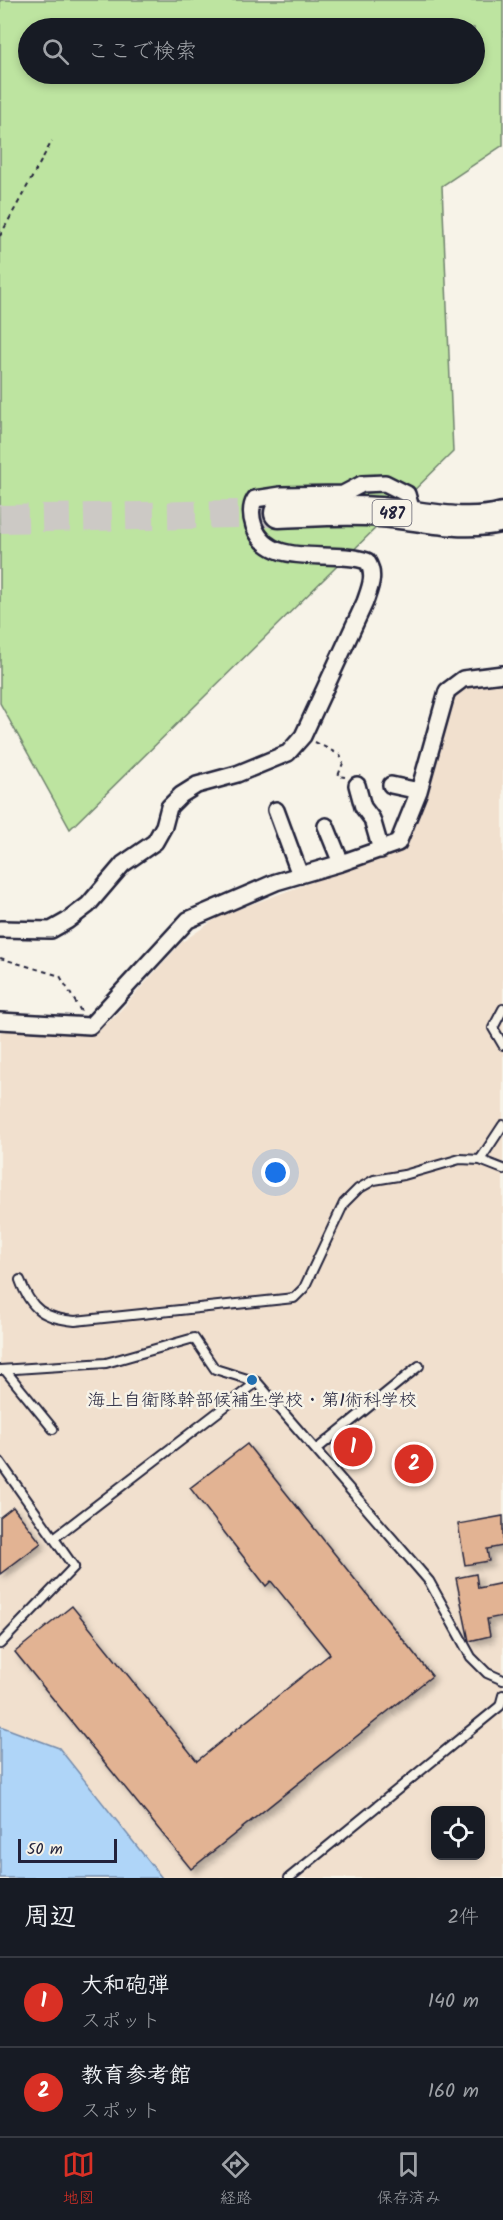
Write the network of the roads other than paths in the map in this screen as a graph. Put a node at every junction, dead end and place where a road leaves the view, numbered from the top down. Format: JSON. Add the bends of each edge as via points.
{"nodes":[{"id":1,"x":279,"y":513,"type":"tunnel mouth"},
{"id":2,"x":413,"y":515,"type":"junction"},
{"id":3,"x":503,"y":517,"type":"edge"},
{"id":4,"x":503,"y":674,"type":"edge"},
{"id":5,"x":357,"y":784,"type":"road end"},
{"id":6,"x":391,"y":785,"type":"dead end"},
{"id":7,"x":419,"y":791,"type":"junction"},
{"id":8,"x":276,"y":810,"type":"dead end"},
{"id":9,"x":326,"y":826,"type":"dead end"},
{"id":10,"x":381,"y":850,"type":"junction"},
{"id":11,"x":341,"y":864,"type":"junction"},
{"id":12,"x":300,"y":875,"type":"junction"},
{"id":13,"x":0,"y":929,"type":"edge"},
{"id":14,"x":503,"y":1009,"type":"edge"},
{"id":15,"x":0,"y":1022,"type":"edge"},
{"id":16,"x":503,"y":1046,"type":"edge"},
{"id":17,"x":503,"y":1125,"type":"edge"},
{"id":18,"x":480,"y":1160,"type":"junction"},
{"id":19,"x":503,"y":1169,"type":"edge"},
{"id":20,"x":20,"y":1280,"type":"dead end"},
{"id":21,"x":419,"y":1366,"type":"dead end"},
{"id":22,"x":2,"y":1370,"type":"edge"},
{"id":23,"x":257,"y":1382,"type":"junction"},
{"id":24,"x":53,"y":1429,"type":"dead end"},
{"id":25,"x":316,"y":1449,"type":"junction"},
{"id":26,"x":0,"y":1462,"type":"edge"},
{"id":27,"x":54,"y":1538,"type":"junction"},
{"id":28,"x":0,"y":1644,"type":"edge"},
{"id":29,"x":503,"y":1680,"type":"edge"},
{"id":30,"x":503,"y":1695,"type":"edge"},
{"id":31,"x":289,"y":1878,"type":"edge"}],
"edges":[{"from":1,"to":2,"type":"highway","number":"487"},
{"from":2,"to":3,"type":"highway","number":"487","via":[[459,522]]},
{"from":2,"to":13,"type":"street","via":[[407,494],[385,483],[362,484],[343,494],[255,499],[251,505],[253,522],[259,538],[271,549],[287,555],[354,557],[367,561],[372,569],[365,602],[303,736],[288,753],[197,785],[181,795],[169,807],[155,842],[123,864],[88,905],[67,921],[51,930]]},
{"from":4,"to":7,"type":"street","via":[[464,679],[447,691]]},
{"from":5,"to":10,"type":"street"},
{"from":6,"to":7,"type":"street"},
{"from":7,"to":10,"type":"street","via":[[398,843]]},
{"from":8,"to":12,"type":"street"},
{"from":9,"to":11,"type":"street"},
{"from":10,"to":11,"type":"street"},
{"from":11,"to":12,"type":"street"},
{"from":12,"to":15,"type":"street","via":[[188,920],[90,1026]]},
{"from":14,"to":16,"type":"lane","via":[[493,1028]]},
{"from":17,"to":18,"type":"lane"},
{"from":18,"to":19,"type":"lane"},
{"from":18,"to":20,"type":"lane","via":[[460,1159],[374,1180],[358,1189],[344,1203],[304,1288],[294,1298],[75,1321],[53,1319],[36,1309]]},
{"from":21,"to":25,"type":"lane"},
{"from":22,"to":23,"type":"lane","via":[[106,1363],[194,1338],[215,1369]]},
{"from":22,"to":24,"type":"lane"},
{"from":23,"to":25,"type":"lane"},
{"from":23,"to":27,"type":"lane"},
{"from":25,"to":29,"type":"lane","via":[[429,1581],[471,1657],[487,1673]]},
{"from":26,"to":27,"type":"lane"},
{"from":27,"to":28,"type":"lane","via":[[74,1567]]},
{"from":30,"to":31,"type":"lane","via":[[500,1706]]}]}
